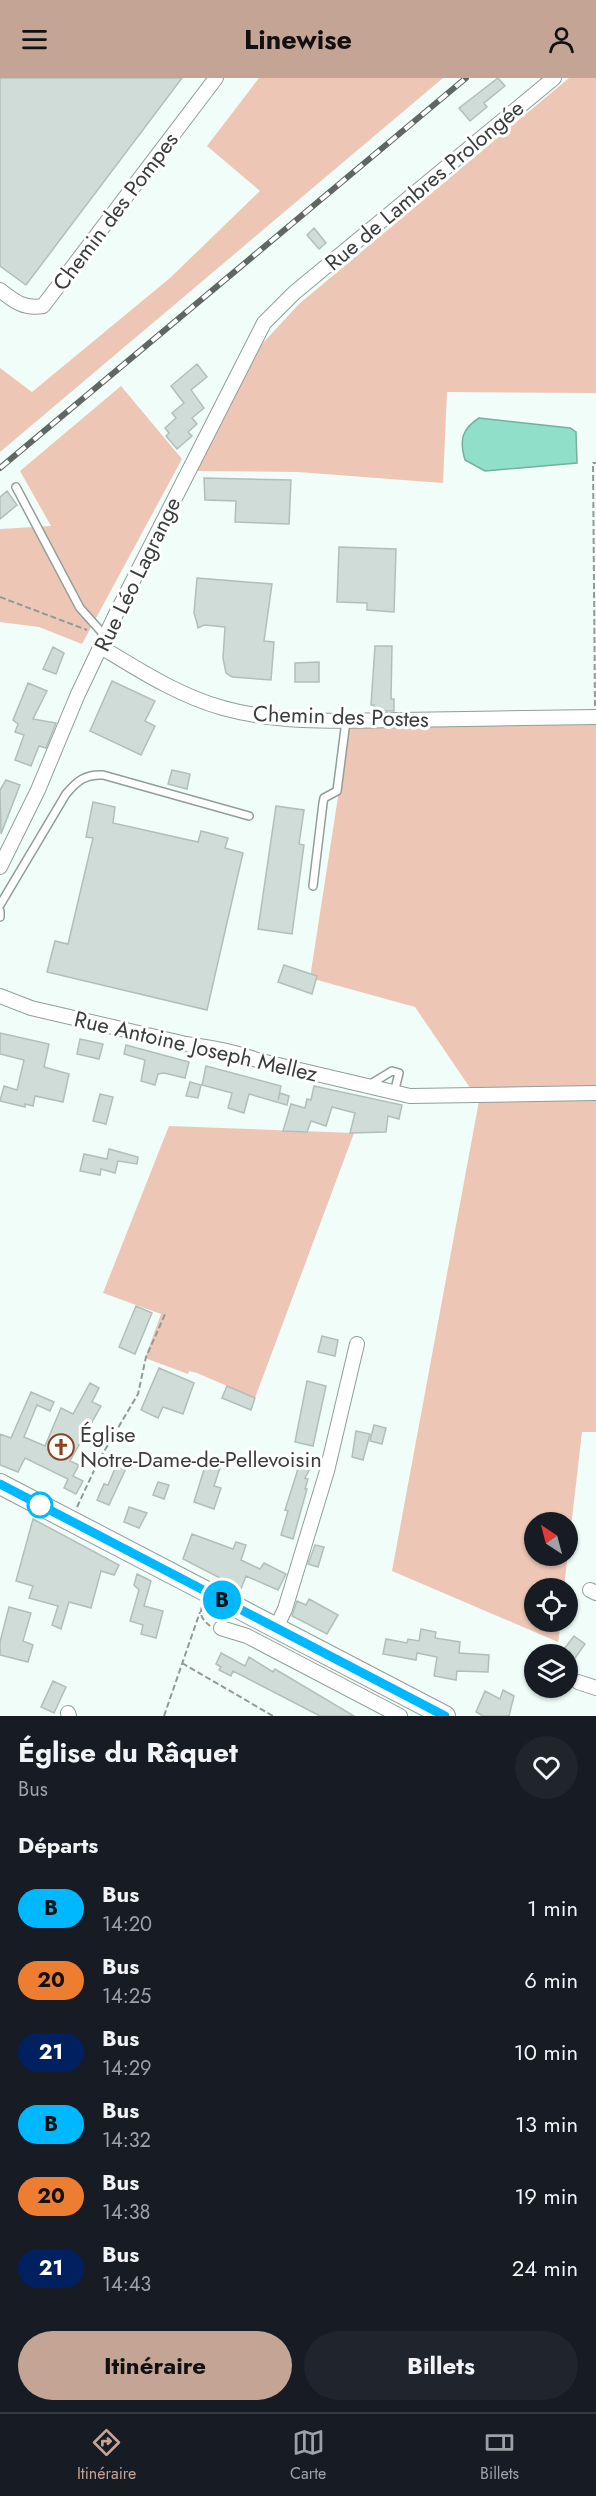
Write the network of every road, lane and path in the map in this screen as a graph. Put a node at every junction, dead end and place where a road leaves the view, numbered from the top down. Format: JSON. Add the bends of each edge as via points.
{"nodes":[{"id":1,"x":216,"y":78,"type":"edge"},
{"id":2,"x":554,"y":78,"type":"edge"},
{"id":3,"x":0,"y":290,"type":"edge"},
{"id":4,"x":294,"y":293,"type":"joint"},
{"id":5,"x":596,"y":463,"type":"edge"},
{"id":6,"x":16,"y":488,"type":"dead end"},
{"id":7,"x":0,"y":597,"type":"edge"},
{"id":8,"x":103,"y":642,"type":"junction"},
{"id":9,"x":596,"y":717,"type":"edge"},
{"id":10,"x":346,"y":721,"type":"junction"},
{"id":11,"x":249,"y":816,"type":"dead end"},
{"id":12,"x":0,"y":867,"type":"edge"},
{"id":13,"x":313,"y":886,"type":"dead end"},
{"id":14,"x":0,"y":905,"type":"edge"},
{"id":15,"x":0,"y":911,"type":"edge"},
{"id":16,"x":0,"y":918,"type":"edge"},
{"id":17,"x":0,"y":996,"type":"edge"},
{"id":18,"x":367,"y":1086,"type":"junction"},
{"id":19,"x":394,"y":1093,"type":"junction"},
{"id":20,"x":596,"y":1093,"type":"edge"},
{"id":21,"x":166,"y":1312,"type":"dead end"},
{"id":22,"x":357,"y":1344,"type":"dead end"},
{"id":23,"x":0,"y":1484,"type":"edge"},
{"id":24,"x":70,"y":1520,"type":"junction"},
{"id":25,"x":207,"y":1592,"type":"junction"},
{"id":26,"x":200,"y":1612,"type":"junction"},
{"id":27,"x":221,"y":1628,"type":"joint"},
{"id":28,"x":276,"y":1628,"type":"junction"},
{"id":29,"x":182,"y":1664,"type":"junction"},
{"id":30,"x":578,"y":1682,"type":"dead end"},
{"id":31,"x":596,"y":1688,"type":"edge"},
{"id":32,"x":164,"y":1716,"type":"edge"},
{"id":33,"x":273,"y":1716,"type":"edge"},
{"id":34,"x":400,"y":1716,"type":"edge"},
{"id":35,"x":445,"y":1716,"type":"edge"}],
"edges":[{"from":1,"to":3,"type":"street","name":"Chemin des Pompes","via":[[43,306],[20,305]]},
{"from":2,"to":4,"type":"street","name":"Rue de Lambres Prolongée"},
{"from":4,"to":8,"type":"street","name":"Rue Léo Lagrange","via":[[272,313],[254,339]]},
{"from":5,"to":9,"type":"path"},
{"from":6,"to":8,"type":"lane","via":[[80,608]]},
{"from":7,"to":8,"type":"path"},
{"from":8,"to":10,"type":"street","name":"Chemin des Postes","via":[[159,681],[212,705],[265,717]]},
{"from":8,"to":12,"type":"street","name":"Rue Léo Lagrange"},
{"from":9,"to":10,"type":"street","name":"Chemin des Postes"},
{"from":10,"to":13,"type":"lane","via":[[338,791],[324,798]]},
{"from":11,"to":14,"type":"lane","via":[[102,775],[78,779]]},
{"from":15,"to":16,"type":"lane"},
{"from":17,"to":18,"type":"street","name":"Rue Antoine Joseph Mellez","via":[[31,1008],[186,1044],[209,1045]]},
{"from":18,"to":19,"type":"street","name":"Rue Antoine Joseph Mellez"},
{"from":18,"to":19,"type":"lane","via":[[392,1071],[399,1073]]},
{"from":19,"to":20,"type":"street","name":"Rue Antoine Joseph Mellez"},
{"from":21,"to":24,"type":"path","via":[[146,1357],[138,1394]]},
{"from":22,"to":28,"type":"street","via":[[327,1471]]},
{"from":23,"to":24,"type":"main road"},
{"from":24,"to":25,"type":"main road"},
{"from":25,"to":26,"type":"path"},
{"from":25,"to":28,"type":"main road"},
{"from":26,"to":27,"type":"path","via":[[211,1627]]},
{"from":26,"to":29,"type":"path"},
{"from":27,"to":34,"type":"street","via":[[247,1636]]},
{"from":28,"to":35,"type":"main road"},
{"from":29,"to":32,"type":"path"},
{"from":29,"to":33,"type":"path"},
{"from":30,"to":31,"type":"street"}]}
